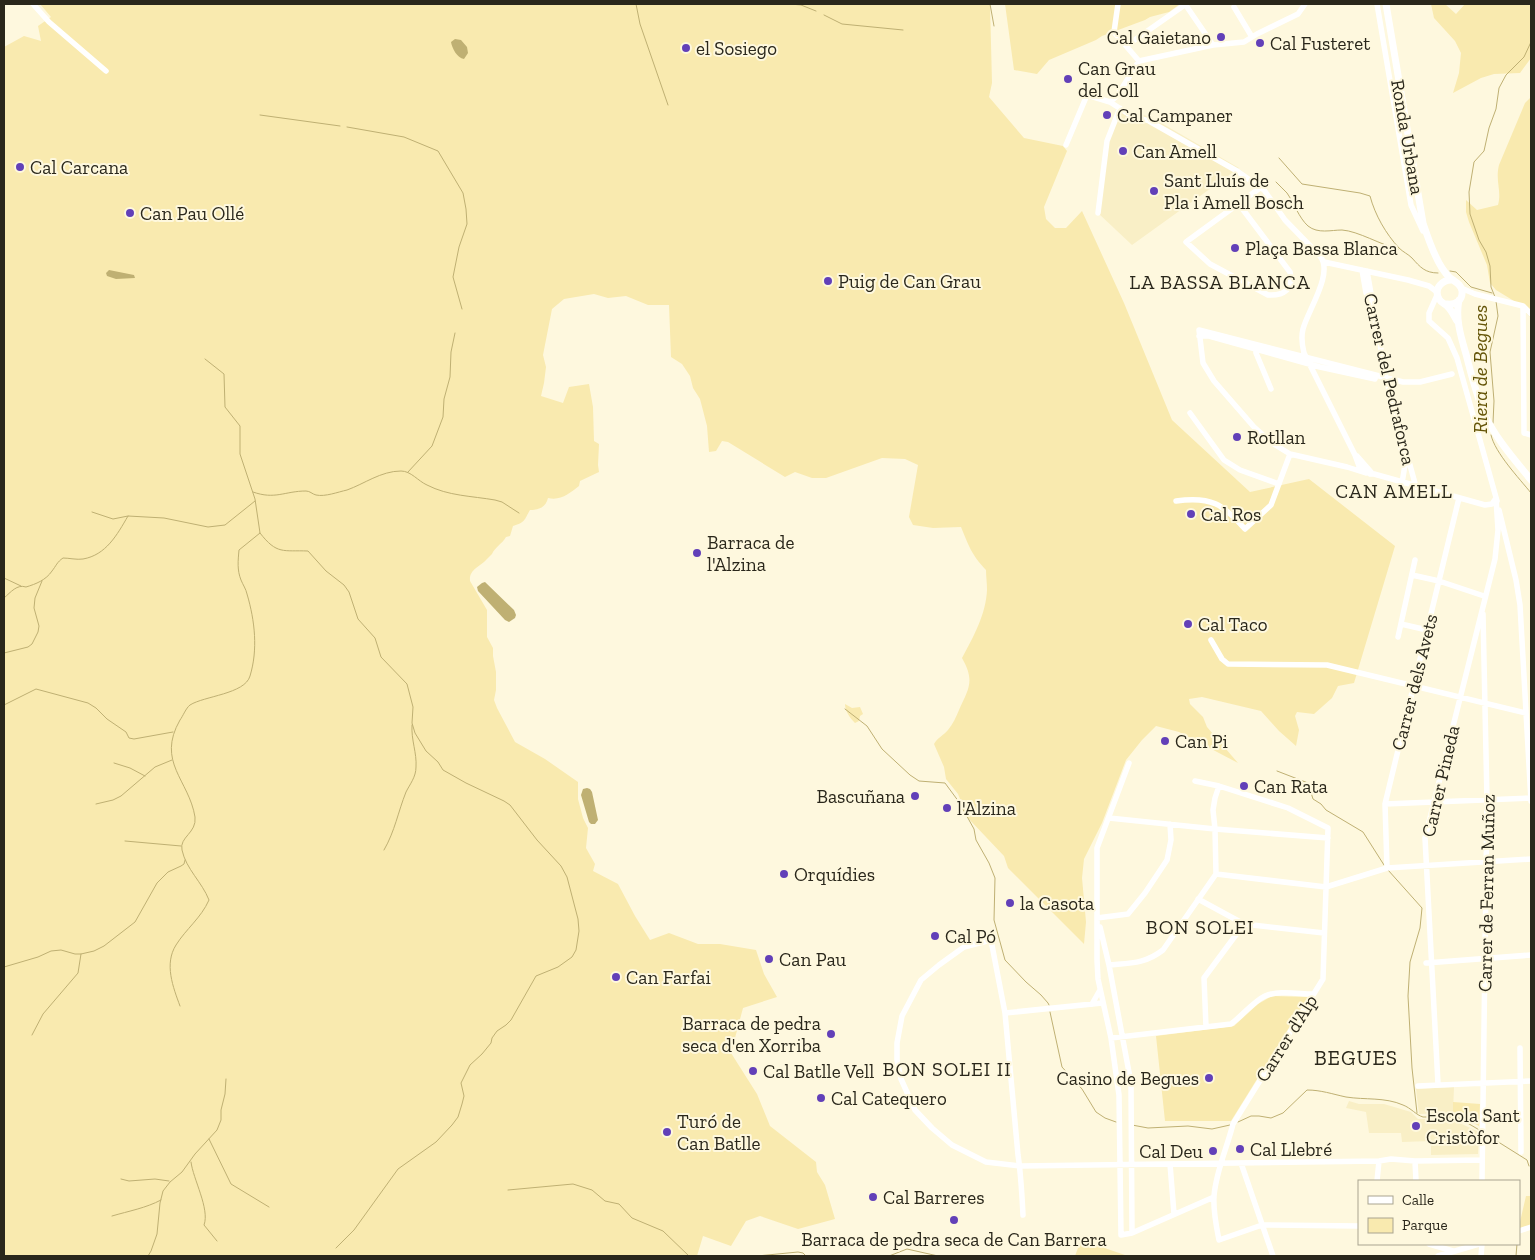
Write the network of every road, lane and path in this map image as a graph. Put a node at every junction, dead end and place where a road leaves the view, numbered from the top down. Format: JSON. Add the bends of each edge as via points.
{"nodes":[{"id":1,"x":33,"y":4,"type":"edge"},
{"id":2,"x":1118,"y":4,"type":"edge"},
{"id":3,"x":1185,"y":4,"type":"edge"},
{"id":4,"x":1304,"y":4,"type":"edge"},
{"id":5,"x":1377,"y":4,"type":"edge"},
{"id":6,"x":1386,"y":4,"type":"edge"},
{"id":7,"x":1234,"y":7,"type":"dead end"},
{"id":8,"x":1252,"y":37,"type":"junction"},
{"id":9,"x":1213,"y":45,"type":"junction"},
{"id":10,"x":1126,"y":46,"type":"junction"},
{"id":11,"x":1139,"y":61,"type":"junction"},
{"id":12,"x":106,"y":72,"type":"dead end"},
{"id":13,"x":1110,"y":102,"type":"junction"},
{"id":14,"x":1120,"y":108,"type":"junction"},
{"id":15,"x":1066,"y":145,"type":"dead end"},
{"id":16,"x":1260,"y":188,"type":"junction"},
{"id":17,"x":1238,"y":204,"type":"junction"},
{"id":18,"x":1098,"y":213,"type":"dead end"},
{"id":19,"x":1432,"y":247,"type":"junction"},
{"id":20,"x":1324,"y":262,"type":"junction"},
{"id":21,"x":1441,"y":267,"type":"junction"},
{"id":22,"x":1364,"y":270,"type":"junction"},
{"id":23,"x":1453,"y":280,"type":"junction"},
{"id":24,"x":1461,"y":288,"type":"junction"},
{"id":25,"x":1439,"y":289,"type":"junction"},
{"id":26,"x":1475,"y":294,"type":"junction"},
{"id":27,"x":1460,"y":300,"type":"junction"},
{"id":28,"x":1444,"y":303,"type":"junction"},
{"id":29,"x":1523,"y":306,"type":"junction"},
{"id":30,"x":1432,"y":307,"type":"junction"},
{"id":31,"x":1531,"y":314,"type":"edge"},
{"id":32,"x":1459,"y":326,"type":"junction"},
{"id":33,"x":1255,"y":346,"type":"junction"},
{"id":34,"x":1308,"y":360,"type":"junction"},
{"id":35,"x":1452,"y":374,"type":"dead end"},
{"id":36,"x":1386,"y":379,"type":"junction"},
{"id":37,"x":1271,"y":389,"type":"dead end"},
{"id":38,"x":1190,"y":413,"type":"dead end"},
{"id":39,"x":1531,"y":435,"type":"edge"},
{"id":40,"x":1290,"y":454,"type":"junction"},
{"id":41,"x":1358,"y":464,"type":"junction"},
{"id":42,"x":1348,"y":467,"type":"junction"},
{"id":43,"x":1370,"y":473,"type":"junction"},
{"id":44,"x":1531,"y":480,"type":"edge"},
{"id":45,"x":1402,"y":483,"type":"junction"},
{"id":46,"x":1279,"y":484,"type":"junction"},
{"id":47,"x":1416,"y":486,"type":"junction"},
{"id":48,"x":1459,"y":498,"type":"junction"},
{"id":49,"x":1496,"y":498,"type":"junction"},
{"id":50,"x":1176,"y":501,"type":"dead end"},
{"id":51,"x":1485,"y":506,"type":"junction"},
{"id":52,"x":1497,"y":513,"type":"junction"},
{"id":53,"x":1415,"y":560,"type":"dead end"},
{"id":54,"x":1412,"y":574,"type":"junction"},
{"id":55,"x":1439,"y":581,"type":"junction"},
{"id":56,"x":1484,"y":596,"type":"junction"},
{"id":57,"x":1483,"y":604,"type":"junction"},
{"id":58,"x":1401,"y":624,"type":"junction"},
{"id":59,"x":1427,"y":630,"type":"junction"},
{"id":60,"x":1398,"y":637,"type":"dead end"},
{"id":61,"x":1211,"y":640,"type":"dead end"},
{"id":62,"x":1414,"y":686,"type":"junction"},
{"id":63,"x":1460,"y":697,"type":"junction"},
{"id":64,"x":1484,"y":703,"type":"junction"},
{"id":65,"x":1526,"y":713,"type":"junction"},
{"id":66,"x":1129,"y":763,"type":"dead end"},
{"id":67,"x":1195,"y":780,"type":"dead end"},
{"id":68,"x":1219,"y":786,"type":"junction"},
{"id":69,"x":1531,"y":799,"type":"edge"},
{"id":70,"x":1487,"y":800,"type":"junction"},
{"id":71,"x":1435,"y":802,"type":"junction"},
{"id":72,"x":1385,"y":804,"type":"junction"},
{"id":73,"x":1109,"y":818,"type":"junction"},
{"id":74,"x":1170,"y":824,"type":"junction"},
{"id":75,"x":1215,"y":829,"type":"junction"},
{"id":76,"x":1328,"y":838,"type":"junction"},
{"id":77,"x":1531,"y":859,"type":"edge"},
{"id":78,"x":1487,"y":862,"type":"junction"},
{"id":79,"x":1427,"y":866,"type":"junction"},
{"id":80,"x":1388,"y":869,"type":"junction"},
{"id":81,"x":1216,"y":874,"type":"junction"},
{"id":82,"x":1326,"y":887,"type":"junction"},
{"id":83,"x":1198,"y":899,"type":"junction"},
{"id":84,"x":1098,"y":918,"type":"junction"},
{"id":85,"x":1244,"y":924,"type":"junction"},
{"id":86,"x":1324,"y":933,"type":"junction"},
{"id":87,"x":1531,"y":956,"type":"edge"},
{"id":88,"x":1485,"y":959,"type":"junction"},
{"id":89,"x":1429,"y":963,"type":"junction"},
{"id":90,"x":1108,"y":965,"type":"junction"},
{"id":91,"x":1100,"y":990,"type":"junction"},
{"id":92,"x":1313,"y":994,"type":"junction"},
{"id":93,"x":1102,"y":1003,"type":"junction"},
{"id":94,"x":1092,"y":1004,"type":"junction"},
{"id":95,"x":1005,"y":1013,"type":"junction"},
{"id":96,"x":1206,"y":1026,"type":"junction"},
{"id":97,"x":1122,"y":1036,"type":"junction"},
{"id":98,"x":1111,"y":1038,"type":"junction"},
{"id":99,"x":1520,"y":1048,"type":"dead end"},
{"id":100,"x":1521,"y":1081,"type":"junction"},
{"id":101,"x":1531,"y":1081,"type":"edge"},
{"id":102,"x":1484,"y":1083,"type":"junction"},
{"id":103,"x":1438,"y":1084,"type":"junction"},
{"id":104,"x":1418,"y":1086,"type":"dead end"},
{"id":105,"x":1521,"y":1152,"type":"dead end"},
{"id":106,"x":1482,"y":1160,"type":"junction"},
{"id":107,"x":1379,"y":1161,"type":"junction"},
{"id":108,"x":1415,"y":1161,"type":"junction"},
{"id":109,"x":1220,"y":1163,"type":"junction"},
{"id":110,"x":1241,"y":1163,"type":"junction"},
{"id":111,"x":1121,"y":1164,"type":"junction"},
{"id":112,"x":1132,"y":1164,"type":"junction"},
{"id":113,"x":1170,"y":1164,"type":"junction"},
{"id":114,"x":1020,"y":1166,"type":"junction"},
{"id":115,"x":1377,"y":1180,"type":"edge"},
{"id":116,"x":1416,"y":1180,"type":"edge"},
{"id":117,"x":1482,"y":1180,"type":"edge"},
{"id":118,"x":1214,"y":1196,"type":"junction"},
{"id":119,"x":1023,"y":1214,"type":"dead end"},
{"id":120,"x":1174,"y":1214,"type":"junction"},
{"id":121,"x":1262,"y":1225,"type":"junction"},
{"id":122,"x":1358,"y":1226,"type":"edge"},
{"id":123,"x":1132,"y":1233,"type":"junction"},
{"id":124,"x":1433,"y":1245,"type":"edge"},
{"id":125,"x":1476,"y":1245,"type":"edge"},
{"id":126,"x":1454,"y":1251,"type":"junction"},
{"id":127,"x":1273,"y":1256,"type":"edge"},
{"id":128,"x":1439,"y":1256,"type":"edge"}],
"edges":[{"from":1,"to":12,"type":"street"},
{"from":2,"to":10,"type":"street","via":[[1114,32]]},
{"from":3,"to":9,"type":"street"},
{"from":3,"to":10,"type":"street"},
{"from":4,"to":8,"type":"street","via":[[1298,14]]},
{"from":5,"to":19,"type":"street","via":[[1411,205]]},
{"from":6,"to":19,"type":"main road","name":"Ronda Urbana","via":[[1421,210]]},
{"from":7,"to":8,"type":"street"},
{"from":8,"to":9,"type":"street","via":[[1244,42]]},
{"from":9,"to":11,"type":"street"},
{"from":10,"to":11,"type":"street"},
{"from":11,"to":13,"type":"street"},
{"from":13,"to":14,"type":"street"},
{"from":13,"to":15,"type":"street","via":[[1087,95]]},
{"from":14,"to":16,"type":"street","via":[[1229,166]]},
{"from":14,"to":18,"type":"street","via":[[1107,141]]},
{"from":16,"to":17,"type":"street"},
{"from":16,"to":20,"type":"street"},
{"from":17,"to":17,"type":"street","via":[[1290,272],[1292,279],[1287,291],[1268,295],[1210,264],[1186,242]]},
{"from":19,"to":21,"type":"main road","name":"Ronda Urbana"},
{"from":20,"to":22,"type":"street"},
{"from":20,"to":34,"type":"street","via":[[1324,275],[1302,330]]},
{"from":21,"to":23,"type":"main road","name":"Ronda Urbana"},
{"from":21,"to":25,"type":"main road","name":"Ronda Urbana"},
{"from":22,"to":25,"type":"street"},
{"from":22,"to":36,"type":"street","name":"Carrer del Pedraforca"},
{"from":23,"to":24,"type":"main road","name":"Ronda Urbana"},
{"from":23,"to":25,"type":"main road","via":[[1446,280]]},
{"from":24,"to":26,"type":"street"},
{"from":24,"to":27,"type":"main road"},
{"from":25,"to":28,"type":"main road"},
{"from":25,"to":30,"type":"street"},
{"from":26,"to":27,"type":"street"},
{"from":26,"to":29,"type":"street"},
{"from":27,"to":28,"type":"main road","via":[[1454,304]]},
{"from":27,"to":32,"type":"main road"},
{"from":28,"to":30,"type":"street"},
{"from":28,"to":32,"type":"main road"},
{"from":29,"to":31,"type":"street"},
{"from":29,"to":39,"type":"street","via":[[1524,433]]},
{"from":30,"to":49,"type":"street","via":[[1429,321],[1448,338],[1458,358]]},
{"from":32,"to":44,"type":"main road","via":[[1488,421]]},
{"from":33,"to":34,"type":"street"},
{"from":33,"to":37,"type":"street"},
{"from":33,"to":40,"type":"street","via":[[1199,333],[1203,362],[1214,381],[1254,427]]},
{"from":34,"to":36,"type":"street","via":[[1320,367]]},
{"from":34,"to":41,"type":"street"},
{"from":35,"to":36,"type":"street","via":[[1420,382]]},
{"from":36,"to":45,"type":"street","name":"Carrer del Pedraforca","via":[[1405,465]]},
{"from":36,"to":47,"type":"street","name":"Carrer del Pedraforca"},
{"from":38,"to":46,"type":"street","via":[[1224,460],[1240,470]]},
{"from":40,"to":42,"type":"street"},
{"from":40,"to":46,"type":"street"},
{"from":41,"to":42,"type":"street"},
{"from":41,"to":42,"type":"street"},
{"from":41,"to":43,"type":"street"},
{"from":41,"to":43,"type":"street"},
{"from":43,"to":45,"type":"street"},
{"from":45,"to":47,"type":"street"},
{"from":46,"to":50,"type":"street","via":[[1271,505],[1245,529],[1219,504],[1203,500]]},
{"from":47,"to":48,"type":"street"},
{"from":48,"to":51,"type":"street"},
{"from":48,"to":55,"type":"street","name":"Carrer dels Avets"},
{"from":49,"to":51,"type":"street"},
{"from":49,"to":52,"type":"street","name":"Carrer Pineda"},
{"from":49,"to":65,"type":"street","via":[[1520,605]]},
{"from":51,"to":52,"type":"street"},
{"from":52,"to":56,"type":"street","name":"Carrer Pineda","via":[[1498,540]]},
{"from":53,"to":54,"type":"street"},
{"from":54,"to":55,"type":"street"},
{"from":54,"to":58,"type":"street"},
{"from":55,"to":56,"type":"street"},
{"from":55,"to":59,"type":"street","name":"Carrer dels Avets"},
{"from":56,"to":57,"type":"street","name":"Carrer Pineda"},
{"from":57,"to":63,"type":"street","name":"Carrer Pineda"},
{"from":57,"to":64,"type":"street","name":"Carrer de Ferran Muñoz"},
{"from":58,"to":59,"type":"street"},
{"from":58,"to":60,"type":"street"},
{"from":59,"to":62,"type":"street","name":"Carrer dels Avets"},
{"from":61,"to":62,"type":"street","via":[[1228,664],[1326,665]]},
{"from":62,"to":63,"type":"street"},
{"from":62,"to":72,"type":"street","name":"Carrer dels Avets"},
{"from":63,"to":64,"type":"street"},
{"from":63,"to":71,"type":"street","name":"Carrer Pineda"},
{"from":64,"to":65,"type":"street"},
{"from":64,"to":70,"type":"street","name":"Carrer de Ferran Muñoz"},
{"from":65,"to":69,"type":"street"},
{"from":66,"to":73,"type":"street"},
{"from":67,"to":68,"type":"street"},
{"from":68,"to":75,"type":"street","via":[[1213,810]]},
{"from":68,"to":76,"type":"street","name":"Carrer d'Alp","via":[[1288,808],[1328,828]]},
{"from":69,"to":70,"type":"street"},
{"from":70,"to":71,"type":"street"},
{"from":70,"to":78,"type":"street","name":"Carrer de Ferran Muñoz"},
{"from":71,"to":72,"type":"street"},
{"from":71,"to":79,"type":"street","name":"Carrer Pineda","via":[[1425,838]]},
{"from":72,"to":80,"type":"street","name":"Carrer dels Avets"},
{"from":73,"to":74,"type":"street"},
{"from":73,"to":84,"type":"street","via":[[1097,848]]},
{"from":74,"to":75,"type":"street"},
{"from":74,"to":84,"type":"street","via":[[1167,860],[1145,893],[1128,914]]},
{"from":75,"to":76,"type":"street"},
{"from":75,"to":81,"type":"street"},
{"from":76,"to":82,"type":"street","name":"Carrer d'Alp"},
{"from":77,"to":78,"type":"street"},
{"from":78,"to":79,"type":"street"},
{"from":78,"to":88,"type":"street","name":"Carrer de Ferran Muñoz"},
{"from":79,"to":80,"type":"street"},
{"from":79,"to":89,"type":"street","name":"Carrer Pineda"},
{"from":80,"to":82,"type":"street"},
{"from":81,"to":82,"type":"street"},
{"from":81,"to":83,"type":"street"},
{"from":82,"to":86,"type":"street","name":"Carrer d'Alp"},
{"from":83,"to":85,"type":"street"},
{"from":83,"to":90,"type":"street","via":[[1167,945],[1155,956],[1142,962]]},
{"from":84,"to":90,"type":"street"},
{"from":84,"to":91,"type":"street"},
{"from":85,"to":86,"type":"street"},
{"from":85,"to":96,"type":"street","via":[[1204,978]]},
{"from":86,"to":92,"type":"street","name":"Carrer d'Alp","via":[[1323,979]]},
{"from":87,"to":88,"type":"street"},
{"from":88,"to":89,"type":"street"},
{"from":88,"to":102,"type":"street","name":"Carrer de Ferran Muñoz"},
{"from":89,"to":103,"type":"street","name":"Carrer Pineda"},
{"from":90,"to":97,"type":"street"},
{"from":91,"to":93,"type":"street"},
{"from":91,"to":94,"type":"street"},
{"from":92,"to":96,"type":"street","via":[[1266,996],[1231,1024]]},
{"from":92,"to":109,"type":"street","name":"Carrer d'Alp","via":[[1236,1119]]},
{"from":93,"to":94,"type":"street"},
{"from":93,"to":98,"type":"street"},
{"from":94,"to":95,"type":"street"},
{"from":95,"to":114,"type":"street"},
{"from":95,"to":114,"type":"street","via":[[991,940],[964,947],[921,980],[902,1016],[897,1060],[901,1079],[915,1110],[932,1128],[952,1145],[986,1162]]},
{"from":96,"to":97,"type":"street"},
{"from":97,"to":98,"type":"street"},
{"from":97,"to":112,"type":"street","via":[[1131,1083]]},
{"from":98,"to":111,"type":"street","via":[[1119,1095]]},
{"from":99,"to":100,"type":"street"},
{"from":100,"to":101,"type":"street"},
{"from":100,"to":102,"type":"street"},
{"from":100,"to":105,"type":"street"},
{"from":102,"to":103,"type":"street"},
{"from":102,"to":106,"type":"street","name":"Carrer de Ferran Muñoz"},
{"from":103,"to":104,"type":"street"},
{"from":106,"to":108,"type":"street"},
{"from":106,"to":117,"type":"street","name":"Carrer de Ferran Muñoz"},
{"from":107,"to":108,"type":"street"},
{"from":107,"to":110,"type":"street"},
{"from":107,"to":115,"type":"street"},
{"from":108,"to":116,"type":"street"},
{"from":109,"to":110,"type":"street"},
{"from":109,"to":113,"type":"street"},
{"from":109,"to":118,"type":"street","name":"Carrer d'Alp"},
{"from":110,"to":121,"type":"street"},
{"from":111,"to":112,"type":"street"},
{"from":111,"to":114,"type":"street"},
{"from":111,"to":123,"type":"street","via":[[1121,1235]]},
{"from":112,"to":113,"type":"street"},
{"from":112,"to":123,"type":"street"},
{"from":113,"to":120,"type":"street"},
{"from":114,"to":119,"type":"street"},
{"from":118,"to":120,"type":"street"},
{"from":118,"to":121,"type":"street","name":"Carrer d'Alp","via":[[1218,1240]]},
{"from":120,"to":123,"type":"street"},
{"from":121,"to":122,"type":"street"},
{"from":121,"to":127,"type":"street"},
{"from":124,"to":126,"type":"street"},
{"from":125,"to":126,"type":"street"},
{"from":126,"to":128,"type":"street"}]}
